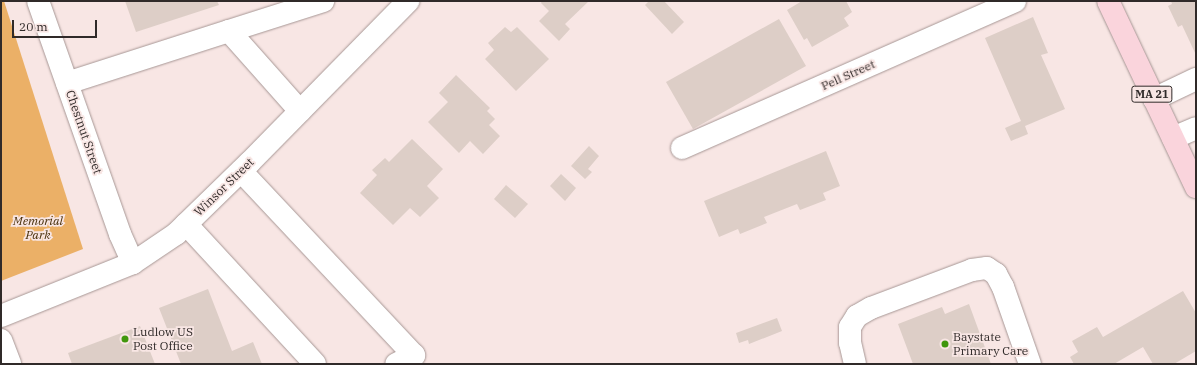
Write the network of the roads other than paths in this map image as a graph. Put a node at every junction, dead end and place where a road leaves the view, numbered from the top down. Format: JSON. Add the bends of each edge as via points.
{"nodes":[{"id":1,"x":38,"y":1,"type":"edge"},
{"id":2,"x":323,"y":1,"type":"edge"},
{"id":3,"x":408,"y":1,"type":"edge"},
{"id":4,"x":1015,"y":1,"type":"edge"},
{"id":5,"x":1108,"y":1,"type":"edge"},
{"id":6,"x":229,"y":31,"type":"junction"},
{"id":7,"x":1196,"y":80,"type":"edge"},
{"id":8,"x":67,"y":83,"type":"junction"},
{"id":9,"x":1154,"y":99,"type":"junction"},
{"id":10,"x":300,"y":111,"type":"junction"},
{"id":11,"x":1196,"y":128,"type":"edge"},
{"id":12,"x":1173,"y":138,"type":"junction"},
{"id":13,"x":682,"y":148,"type":"dead end"},
{"id":14,"x":241,"y":170,"type":"junction"},
{"id":15,"x":1196,"y":187,"type":"edge"},
{"id":16,"x":186,"y":224,"type":"junction"},
{"id":17,"x":133,"y":263,"type":"junction"},
{"id":18,"x":1,"y":316,"type":"edge"},
{"id":19,"x":1,"y":340,"type":"edge"},
{"id":20,"x":10,"y":364,"type":"edge"},
{"id":21,"x":315,"y":364,"type":"edge"},
{"id":22,"x":396,"y":364,"type":"edge"},
{"id":23,"x":855,"y":364,"type":"edge"},
{"id":24,"x":1030,"y":364,"type":"edge"}],
"edges":[{"from":1,"to":8,"type":"street","name":"Chestnut Street"},
{"from":2,"to":6,"type":"street"},
{"from":3,"to":10,"type":"street","name":"Winsor Street"},
{"from":4,"to":13,"type":"street","name":"Pell Street"},
{"from":5,"to":9,"type":"main road","number":"MA 21"},
{"from":6,"to":8,"type":"street"},
{"from":6,"to":10,"type":"street"},
{"from":7,"to":9,"type":"street"},
{"from":8,"to":17,"type":"street","name":"Chestnut Street","via":[[120,234]]},
{"from":9,"to":12,"type":"main road","number":"MA 21"},
{"from":10,"to":14,"type":"street","name":"Winsor Street"},
{"from":11,"to":12,"type":"street"},
{"from":12,"to":15,"type":"main road","number":"MA 21"},
{"from":14,"to":16,"type":"street","name":"Winsor Street"},
{"from":14,"to":22,"type":"street","via":[[414,355]]},
{"from":16,"to":17,"type":"street","name":"Winsor Street","via":[[176,234]]},
{"from":16,"to":21,"type":"street"},
{"from":17,"to":18,"type":"street","name":"Winsor Street"},
{"from":19,"to":20,"type":"street"},
{"from":23,"to":24,"type":"street","via":[[850,343],[850,327],[857,316],[871,308],[972,270],[987,268],[996,274],[1003,287]]}]}
